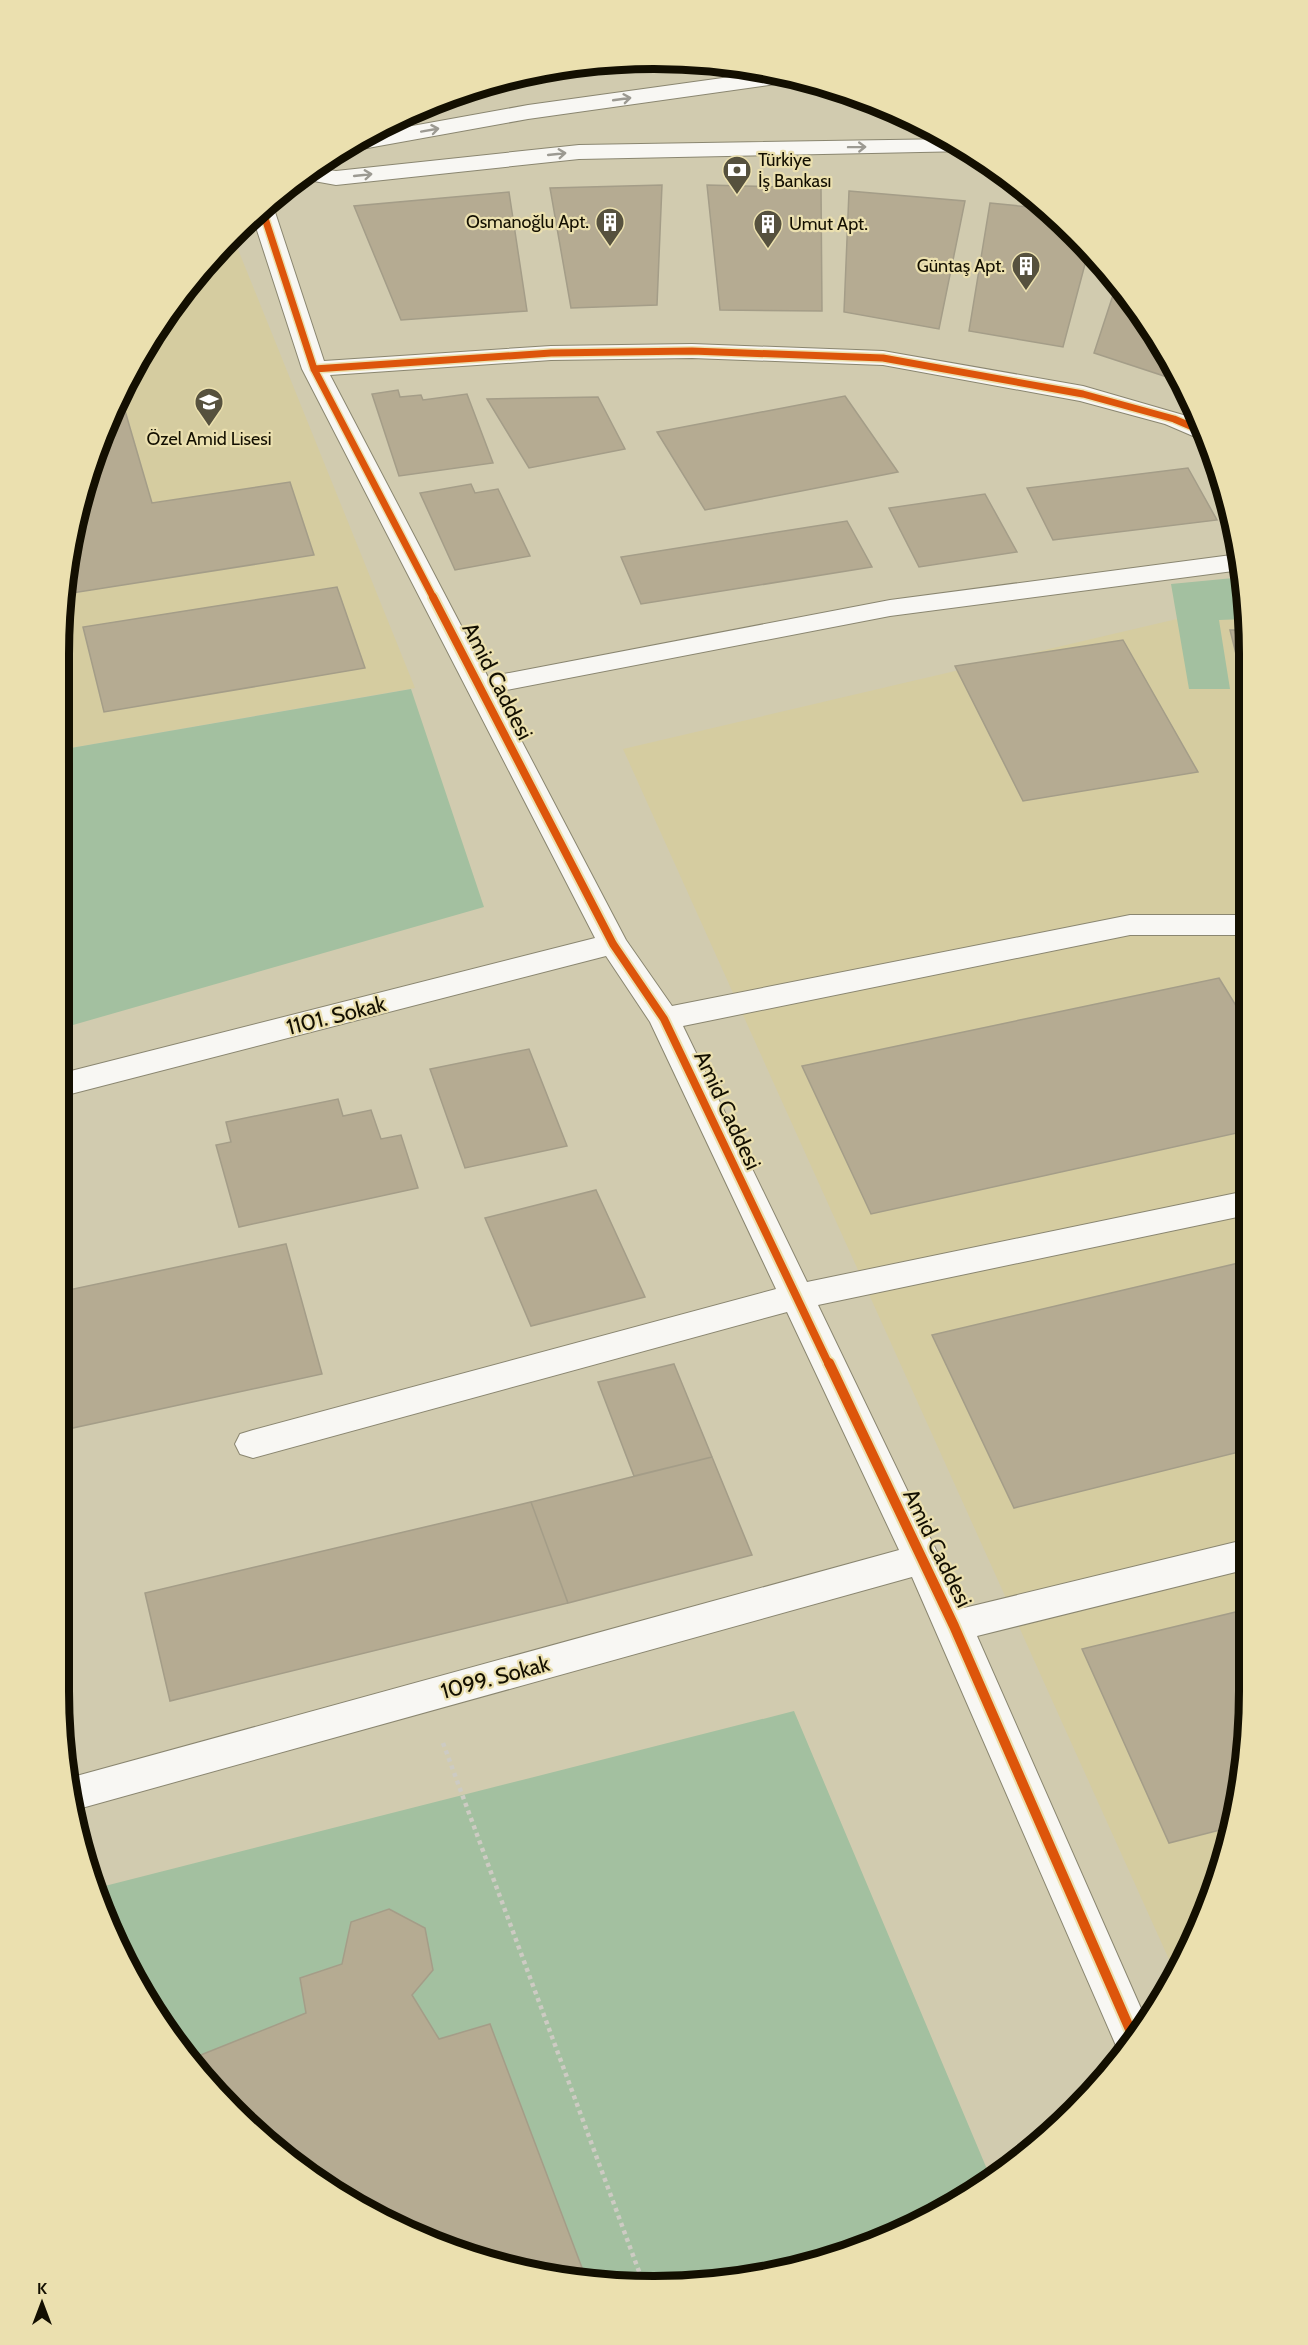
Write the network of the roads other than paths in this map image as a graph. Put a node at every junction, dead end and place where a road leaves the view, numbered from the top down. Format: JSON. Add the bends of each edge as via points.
{"nodes":[{"id":1,"x":759,"y":79,"type":"edge"},
{"id":2,"x":376,"y":140,"type":"edge"},
{"id":3,"x":945,"y":146,"type":"edge"},
{"id":4,"x":319,"y":175,"type":"edge"},
{"id":5,"x":265,"y":217,"type":"edge"},
{"id":6,"x":314,"y":369,"type":"junction"},
{"id":7,"x":1193,"y":427,"type":"edge"},
{"id":8,"x":1232,"y":563,"type":"edge"},
{"id":9,"x":479,"y":687,"type":"junction"},
{"id":10,"x":1239,"y":925,"type":"edge"},
{"id":11,"x":613,"y":944,"type":"junction"},
{"id":12,"x":664,"y":1019,"type":"junction"},
{"id":13,"x":69,"y":1083,"type":"edge"},
{"id":14,"x":1239,"y":1204,"type":"edge"},
{"id":15,"x":795,"y":1297,"type":"junction"},
{"id":16,"x":253,"y":1444,"type":"dead end"},
{"id":17,"x":1239,"y":1556,"type":"edge"},
{"id":18,"x":921,"y":1558,"type":"junction"},
{"id":19,"x":954,"y":1626,"type":"junction"},
{"id":20,"x":78,"y":1792,"type":"edge"},
{"id":21,"x":1135,"y":2023,"type":"edge"}],
"edges":[{"from":2,"to":1,"type":"main road","one_way":true,"via":[[528,112]]},
{"from":4,"to":3,"type":"main road","one_way":true,"via":[[336,178],[579,152]]},
{"from":5,"to":6,"type":"main road","name":"Amid Caddesi"},
{"from":6,"to":7,"type":"main road","via":[[551,353],[692,351],[883,358],[1083,394]]},
{"from":6,"to":9,"type":"main road","name":"Amid Caddesi"},
{"from":8,"to":9,"type":"main road","via":[[890,608]]},
{"from":9,"to":11,"type":"main road","name":"Amid Caddesi"},
{"from":10,"to":12,"type":"main road","via":[[1130,925]]},
{"from":11,"to":12,"type":"main road","name":"Amid Caddesi"},
{"from":11,"to":13,"type":"main road","name":"1101. Sokak"},
{"from":12,"to":15,"type":"main road","name":"Amid Caddesi"},
{"from":14,"to":15,"type":"main road"},
{"from":15,"to":16,"type":"main road"},
{"from":15,"to":18,"type":"main road","name":"Amid Caddesi"},
{"from":17,"to":19,"type":"main road"},
{"from":18,"to":19,"type":"main road","name":"Amid Caddesi"},
{"from":18,"to":20,"type":"main road","name":"1099. Sokak"},
{"from":19,"to":21,"type":"main road","name":"Amid Caddesi"}]}
